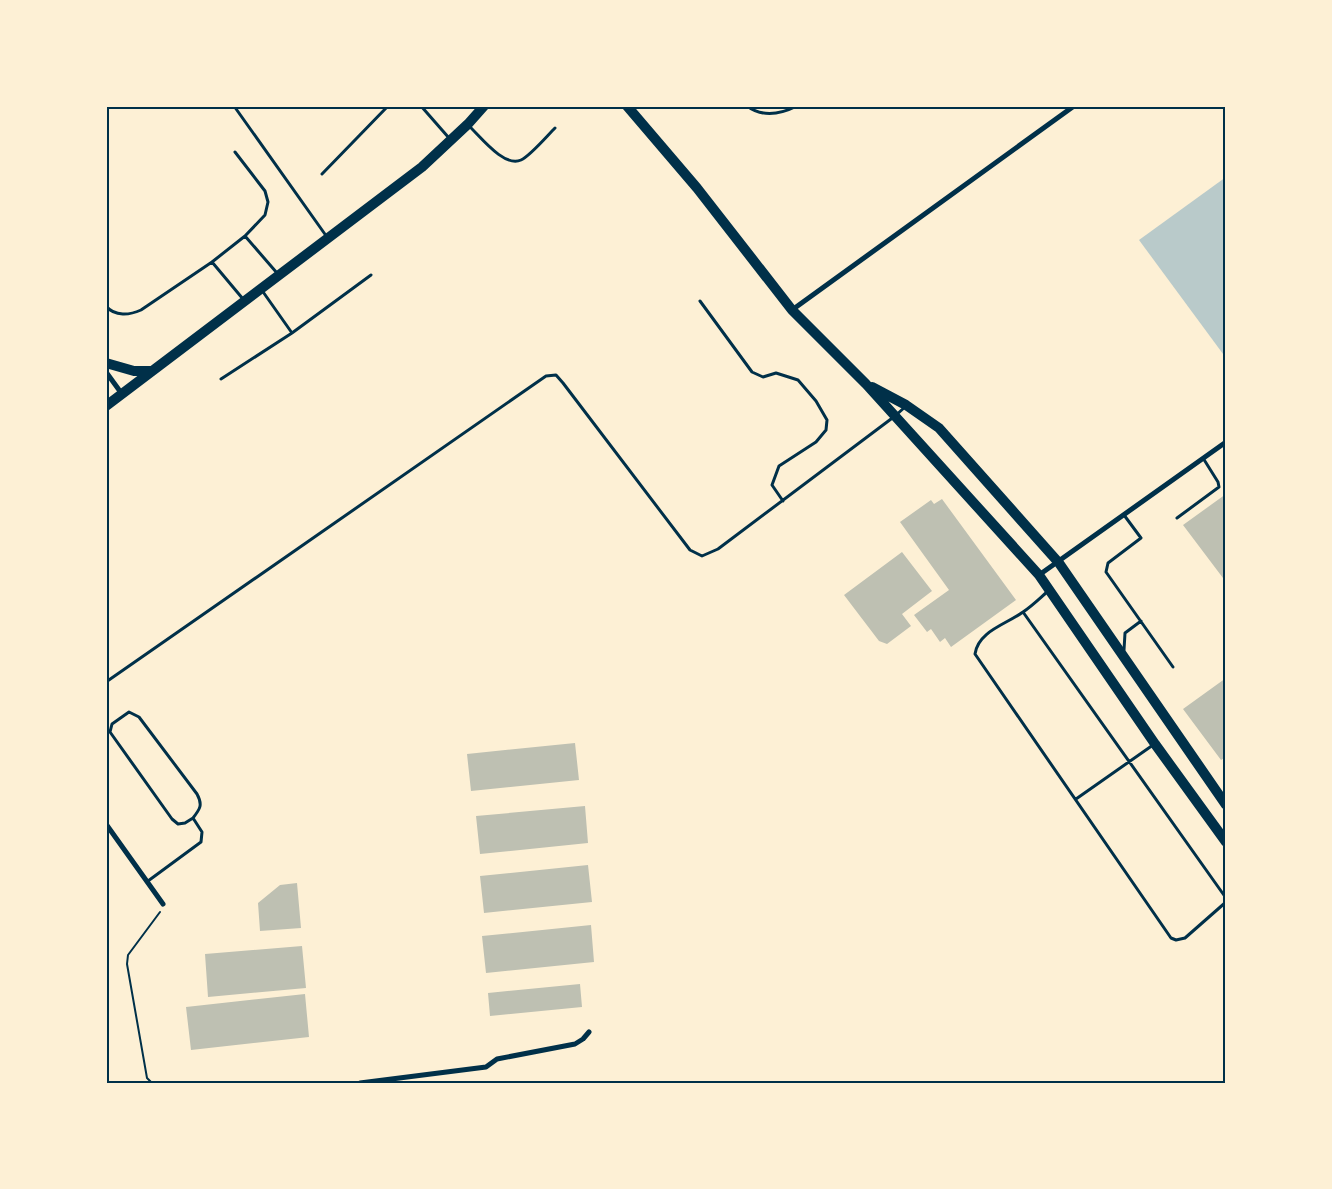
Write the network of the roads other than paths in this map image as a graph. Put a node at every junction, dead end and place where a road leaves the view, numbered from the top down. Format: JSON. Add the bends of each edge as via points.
{"nodes":[{"id":1,"x":234,"y":106,"type":"edge"},
{"id":2,"x":388,"y":106,"type":"edge"},
{"id":3,"x":421,"y":106,"type":"edge"},
{"id":4,"x":484,"y":106,"type":"edge"},
{"id":5,"x":626,"y":106,"type":"edge"},
{"id":6,"x":748,"y":106,"type":"edge"},
{"id":7,"x":797,"y":106,"type":"edge"},
{"id":8,"x":1074,"y":106,"type":"edge"},
{"id":9,"x":468,"y":124,"type":"junction"},
{"id":10,"x":555,"y":128,"type":"dead end"},
{"id":11,"x":450,"y":140,"type":"junction"},
{"id":12,"x":235,"y":152,"type":"dead end"},
{"id":13,"x":322,"y":174,"type":"dead end"},
{"id":14,"x":245,"y":236,"type":"junction"},
{"id":15,"x":327,"y":238,"type":"junction"},
{"id":16,"x":212,"y":262,"type":"junction"},
{"id":17,"x":371,"y":275,"type":"dead end"},
{"id":18,"x":279,"y":276,"type":"junction"},
{"id":19,"x":261,"y":289,"type":"junction"},
{"id":20,"x":245,"y":301,"type":"junction"},
{"id":21,"x":700,"y":301,"type":"dead end"},
{"id":22,"x":106,"y":306,"type":"edge"},
{"id":23,"x":792,"y":310,"type":"junction"},
{"id":24,"x":292,"y":332,"type":"junction"},
{"id":25,"x":106,"y":363,"type":"edge"},
{"id":26,"x":151,"y":371,"type":"junction"},
{"id":27,"x":106,"y":372,"type":"edge"},
{"id":28,"x":221,"y":379,"type":"dead end"},
{"id":29,"x":866,"y":384,"type":"junction"},
{"id":30,"x":122,"y":394,"type":"junction"},
{"id":31,"x":906,"y":405,"type":"junction"},
{"id":32,"x":106,"y":406,"type":"edge"},
{"id":33,"x":894,"y":416,"type":"junction"},
{"id":34,"x":1226,"y":442,"type":"edge"},
{"id":35,"x":1203,"y":458,"type":"junction"},
{"id":36,"x":783,"y":500,"type":"junction"},
{"id":37,"x":1124,"y":515,"type":"junction"},
{"id":38,"x":1177,"y":518,"type":"dead end"},
{"id":39,"x":1059,"y":563,"type":"junction"},
{"id":40,"x":1040,"y":575,"type":"junction"},
{"id":41,"x":1049,"y":590,"type":"junction"},
{"id":42,"x":1024,"y":612,"type":"junction"},
{"id":43,"x":1141,"y":621,"type":"junction"},
{"id":44,"x":1125,"y":659,"type":"junction"},
{"id":45,"x":1173,"y":666,"type":"dead end"},
{"id":46,"x":106,"y":682,"type":"edge"},
{"id":47,"x":1155,"y":744,"type":"junction"},
{"id":48,"x":1128,"y":761,"type":"junction"},
{"id":49,"x":1076,"y":799,"type":"junction"},
{"id":50,"x":1226,"y":805,"type":"edge"},
{"id":51,"x":193,"y":818,"type":"junction"},
{"id":52,"x":106,"y":824,"type":"edge"},
{"id":53,"x":1226,"y":842,"type":"edge"},
{"id":54,"x":148,"y":881,"type":"junction"},
{"id":55,"x":1226,"y":898,"type":"edge"},
{"id":56,"x":163,"y":904,"type":"road end"},
{"id":57,"x":1225,"y":904,"type":"edge"},
{"id":58,"x":589,"y":1032,"type":"dead end"},
{"id":59,"x":360,"y":1083,"type":"edge"}],
"edges":[{"from":1,"to":15,"type":"lane"},
{"from":2,"to":13,"type":"lane"},
{"from":3,"to":11,"type":"lane"},
{"from":4,"to":9,"type":"main road"},
{"from":5,"to":23,"type":"main road","via":[[697,188]]},
{"from":6,"to":7,"type":"lane","via":[[753,111],[780,114]]},
{"from":8,"to":23,"type":"street"},
{"from":9,"to":10,"type":"lane","via":[[503,159],[513,162],[522,160]]},
{"from":9,"to":11,"type":"main road"},
{"from":11,"to":15,"type":"main road","via":[[422,167]]},
{"from":12,"to":14,"type":"lane","via":[[265,191],[268,202],[265,215]]},
{"from":14,"to":16,"type":"lane"},
{"from":14,"to":18,"type":"lane"},
{"from":15,"to":18,"type":"main road"},
{"from":16,"to":20,"type":"lane"},
{"from":16,"to":22,"type":"lane","via":[[133,313],[120,314]]},
{"from":17,"to":24,"type":"lane"},
{"from":18,"to":19,"type":"main road"},
{"from":19,"to":20,"type":"main road"},
{"from":19,"to":24,"type":"lane"},
{"from":20,"to":26,"type":"main road"},
{"from":21,"to":36,"type":"lane","via":[[752,372],[763,377],[776,373],[798,380],[827,420],[826,430],[816,442],[779,466],[772,485]]},
{"from":23,"to":29,"type":"main road"},
{"from":24,"to":28,"type":"lane"},
{"from":25,"to":26,"type":"main road","via":[[134,371]]},
{"from":26,"to":30,"type":"main road"},
{"from":27,"to":30,"type":"street"},
{"from":29,"to":31,"type":"main road"},
{"from":29,"to":33,"type":"main road"},
{"from":30,"to":32,"type":"main road"},
{"from":31,"to":33,"type":"lane"},
{"from":31,"to":39,"type":"main road","via":[[939,428]]},
{"from":33,"to":36,"type":"lane"},
{"from":33,"to":40,"type":"main road"},
{"from":34,"to":35,"type":"street"},
{"from":35,"to":37,"type":"street"},
{"from":35,"to":38,"type":"lane","via":[[1219,487]]},
{"from":36,"to":46,"type":"lane","via":[[718,549],[702,556],[690,550],[564,383],[556,375],[546,376]]},
{"from":37,"to":39,"type":"street"},
{"from":37,"to":43,"type":"lane","via":[[1141,538],[1108,563],[1106,572]]},
{"from":39,"to":40,"type":"street"},
{"from":39,"to":44,"type":"main road"},
{"from":40,"to":41,"type":"main road"},
{"from":41,"to":42,"type":"lane"},
{"from":41,"to":47,"type":"main road"},
{"from":42,"to":48,"type":"lane"},
{"from":42,"to":49,"type":"lane","via":[[986,635],[976,645],[975,654]]},
{"from":43,"to":44,"type":"lane","via":[[1125,633]]},
{"from":43,"to":45,"type":"lane"},
{"from":44,"to":50,"type":"main road"},
{"from":47,"to":48,"type":"lane"},
{"from":47,"to":53,"type":"main road"},
{"from":48,"to":49,"type":"lane"},
{"from":48,"to":55,"type":"lane"},
{"from":49,"to":57,"type":"lane","via":[[1172,938],[1185,938]]},
{"from":51,"to":51,"type":"lane","via":[[178,824],[172,819],[110,732],[112,724],[129,712],[139,716],[197,794],[201,808]]},
{"from":51,"to":54,"type":"lane","via":[[202,832],[201,842]]},
{"from":52,"to":54,"type":"street"},
{"from":54,"to":56,"type":"street"},
{"from":58,"to":59,"type":"street","via":[[575,1044],[497,1059],[486,1067]]}]}
